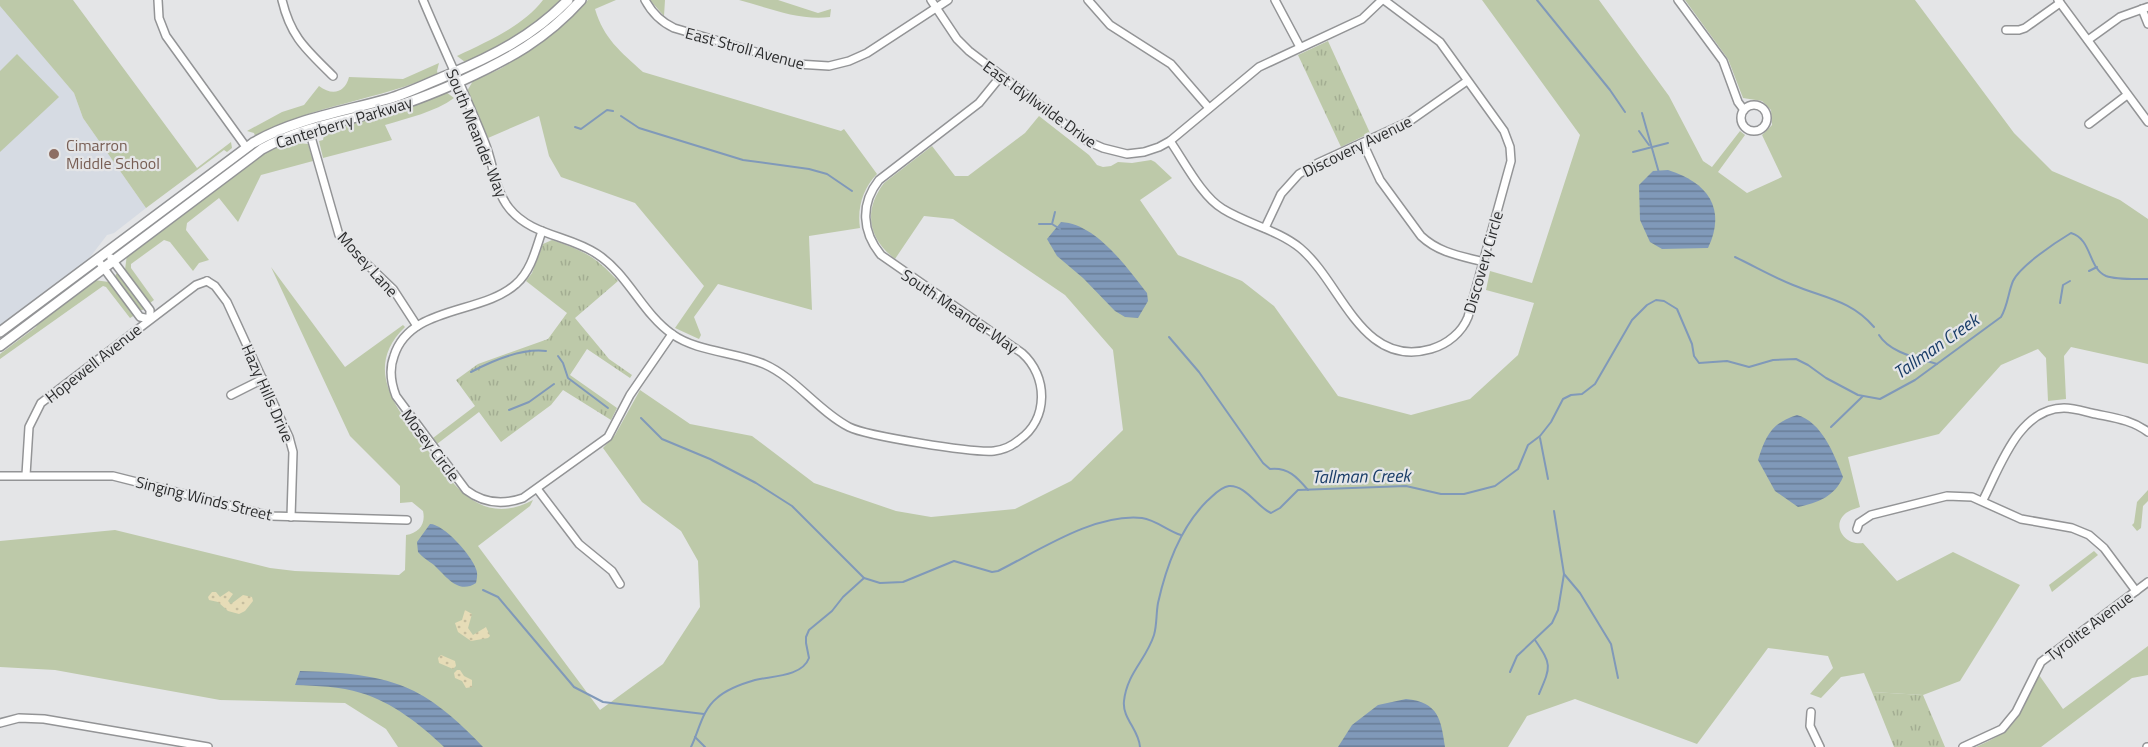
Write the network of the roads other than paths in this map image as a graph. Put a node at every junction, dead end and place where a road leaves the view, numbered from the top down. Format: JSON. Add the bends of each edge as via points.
{"nodes":[{"id":1,"x":158,"y":0,"type":"edge"},
{"id":2,"x":282,"y":0,"type":"edge"},
{"id":3,"x":423,"y":0,"type":"edge"},
{"id":4,"x":568,"y":0,"type":"edge"},
{"id":5,"x":581,"y":0,"type":"edge"},
{"id":6,"x":645,"y":0,"type":"edge"},
{"id":7,"x":931,"y":0,"type":"edge"},
{"id":8,"x":948,"y":0,"type":"edge"},
{"id":9,"x":1088,"y":0,"type":"edge"},
{"id":10,"x":1275,"y":0,"type":"edge"},
{"id":11,"x":1383,"y":0,"type":"edge"},
{"id":12,"x":1678,"y":0,"type":"edge"},
{"id":13,"x":2059,"y":2,"type":"edge"},
{"id":14,"x":936,"y":8,"type":"junction"},
{"id":15,"x":2145,"y":8,"type":"edge"},
{"id":16,"x":2148,"y":24,"type":"edge"},
{"id":17,"x":2006,"y":30,"type":"dead end"},
{"id":18,"x":2088,"y":40,"type":"junction"},
{"id":19,"x":1300,"y":47,"type":"junction"},
{"id":20,"x":454,"y":73,"type":"junction"},
{"id":21,"x":333,"y":76,"type":"dead end"},
{"id":22,"x":1001,"y":76,"type":"junction"},
{"id":23,"x":1467,"y":81,"type":"junction"},
{"id":24,"x":458,"y":82,"type":"junction"},
{"id":25,"x":2127,"y":95,"type":"junction"},
{"id":26,"x":1209,"y":108,"type":"junction"},
{"id":27,"x":1744,"y":110,"type":"dead end"},
{"id":28,"x":2148,"y":122,"type":"edge"},
{"id":29,"x":2088,"y":124,"type":"dead end"},
{"id":30,"x":309,"y":130,"type":"junction"},
{"id":31,"x":1170,"y":141,"type":"junction"},
{"id":32,"x":1363,"y":143,"type":"junction"},
{"id":33,"x":246,"y":147,"type":"junction"},
{"id":34,"x":1265,"y":228,"type":"junction"},
{"id":35,"x":542,"y":231,"type":"junction"},
{"id":36,"x":106,"y":252,"type":"junction"},
{"id":37,"x":97,"y":259,"type":"junction"},
{"id":38,"x":113,"y":261,"type":"junction"},
{"id":39,"x":1484,"y":262,"type":"junction"},
{"id":40,"x":104,"y":268,"type":"junction"},
{"id":41,"x":207,"y":278,"type":"joint"},
{"id":42,"x":150,"y":320,"type":"junction"},
{"id":43,"x":417,"y":326,"type":"junction"},
{"id":44,"x":0,"y":332,"type":"edge"},
{"id":45,"x":672,"y":334,"type":"junction"},
{"id":46,"x":0,"y":346,"type":"edge"},
{"id":47,"x":263,"y":379,"type":"junction"},
{"id":48,"x":231,"y":395,"type":"dead end"},
{"id":49,"x":2148,"y":432,"type":"edge"},
{"id":50,"x":26,"y":475,"type":"junction"},
{"id":51,"x":0,"y":476,"type":"edge"},
{"id":52,"x":538,"y":490,"type":"junction"},
{"id":53,"x":1983,"y":500,"type":"junction"},
{"id":54,"x":291,"y":517,"type":"junction"},
{"id":55,"x":407,"y":520,"type":"dead end"},
{"id":56,"x":1857,"y":529,"type":"dead end"},
{"id":57,"x":2148,"y":582,"type":"edge"},
{"id":58,"x":620,"y":584,"type":"dead end"},
{"id":59,"x":2136,"y":591,"type":"junction"},
{"id":60,"x":1811,"y":712,"type":"dead end"},
{"id":61,"x":0,"y":723,"type":"edge"},
{"id":62,"x":208,"y":747,"type":"edge"},
{"id":63,"x":1820,"y":747,"type":"edge"},
{"id":64,"x":1963,"y":747,"type":"edge"}],
"edges":[{"from":1,"to":33,"type":"street","via":[[166,36]]},
{"from":2,"to":21,"type":"street","via":[[296,37]]},
{"from":3,"to":20,"type":"street","name":"South Meander Way"},
{"from":4,"to":20,"type":"street","name":"Canterberry Parkway","via":[[514,44]]},
{"from":5,"to":24,"type":"street","name":"Canterberry Parkway","via":[[524,49]]},
{"from":6,"to":14,"type":"street","name":"East Stroll Avenue","via":[[654,14],[674,28],[797,64],[823,67],[867,53]]},
{"from":7,"to":14,"type":"street","name":"East Idyllwilde Drive"},
{"from":8,"to":14,"type":"street","name":"East Stroll Avenue"},
{"from":9,"to":26,"type":"street","via":[[1110,25],[1171,64]]},
{"from":10,"to":19,"type":"street"},
{"from":11,"to":19,"type":"street","name":"East Idyllwilde Drive","via":[[1362,19]]},
{"from":11,"to":23,"type":"street","name":"Discovery Circle","via":[[1436,38]]},
{"from":12,"to":27,"type":"street","via":[[1723,61]]},
{"from":13,"to":17,"type":"street","via":[[2025,28]]},
{"from":13,"to":18,"type":"street"},
{"from":14,"to":22,"type":"street","name":"East Idyllwilde Drive","via":[[963,46]]},
{"from":15,"to":16,"type":"street"},
{"from":15,"to":18,"type":"street","via":[[2120,17]]},
{"from":18,"to":25,"type":"street"},
{"from":19,"to":26,"type":"street","name":"East Idyllwilde Drive","via":[[1258,67]]},
{"from":20,"to":24,"type":"street","name":"South Meander Way"},
{"from":20,"to":33,"type":"street","name":"Canterberry Parkway","via":[[401,95],[283,128]]},
{"from":22,"to":31,"type":"street","name":"East Idyllwilde Drive","via":[[1098,147],[1127,154]]},
{"from":22,"to":45,"type":"street","name":"South Meander Way","via":[[979,104],[879,180],[867,201],[865,220],[869,238],[880,255],[1031,363],[1041,387],[1042,402],[1035,423],[1021,439],[999,450],[980,451],[858,431],[770,367]]},
{"from":23,"to":32,"type":"street","name":"Discovery Avenue","via":[[1414,118]]},
{"from":23,"to":39,"type":"street","name":"Discovery Circle","via":[[1504,131],[1511,154]]},
{"from":24,"to":30,"type":"street","name":"Canterberry Parkway","via":[[396,106]]},
{"from":24,"to":35,"type":"street","name":"South Meander Way","via":[[485,144],[502,199],[523,221]]},
{"from":25,"to":28,"type":"street"},
{"from":25,"to":29,"type":"street"},
{"from":26,"to":31,"type":"street","name":"East Idyllwilde Drive"},
{"from":30,"to":38,"type":"street","name":"Canterberry Parkway","via":[[256,153]]},
{"from":30,"to":43,"type":"street","name":"Mosey Lane","via":[[339,235],[393,289]]},
{"from":31,"to":34,"type":"street","name":"Discovery Circle","via":[[1213,202]]},
{"from":32,"to":34,"type":"street","name":"Discovery Avenue","via":[[1294,178],[1281,194]]},
{"from":32,"to":39,"type":"street","via":[[1380,180],[1421,236],[1445,252]]},
{"from":33,"to":36,"type":"street","name":"Canterberry Parkway"},
{"from":34,"to":39,"type":"street","name":"Discovery Circle","via":[[1308,255],[1370,336],[1402,351],[1435,348],[1458,333],[1468,317]]},
{"from":35,"to":43,"type":"street","name":"Mosey Circle","via":[[528,268],[516,285]]},
{"from":35,"to":45,"type":"street","name":"South Meander Way","via":[[604,259]]},
{"from":36,"to":37,"type":"street","name":"Canterberry Parkway"},
{"from":36,"to":38,"type":"street"},
{"from":37,"to":40,"type":"street"},
{"from":37,"to":44,"type":"street","name":"Canterberry Parkway"},
{"from":38,"to":40,"type":"street","name":"Canterberry Parkway"},
{"from":38,"to":42,"type":"street","via":[[150,310]]},
{"from":40,"to":42,"type":"street","via":[[140,317]]},
{"from":40,"to":46,"type":"street","name":"Canterberry Parkway"},
{"from":41,"to":42,"type":"street","name":"Hopewell Avenue"},
{"from":41,"to":47,"type":"street","name":"Hazy Hills Drive","via":[[227,302]]},
{"from":42,"to":50,"type":"street","name":"Hopewell Avenue","via":[[38,406],[28,432]]},
{"from":43,"to":52,"type":"street","name":"Mosey Circle","via":[[404,337],[394,354],[391,373],[400,404],[471,494],[495,502],[518,500]]},
{"from":45,"to":52,"type":"street","name":"Mosey Circle","via":[[630,395],[608,437]]},
{"from":47,"to":48,"type":"street"},
{"from":47,"to":54,"type":"street","name":"Hazy Hills Drive","via":[[293,449]]},
{"from":49,"to":53,"type":"street","via":[[2117,418],[2064,408],[2048,411],[2035,417],[2019,433]]},
{"from":50,"to":51,"type":"street","name":"Singing Winds Street"},
{"from":50,"to":54,"type":"street","name":"Singing Winds Street","via":[[113,476],[264,515]]},
{"from":52,"to":58,"type":"street","via":[[574,539],[612,571]]},
{"from":53,"to":56,"type":"street","via":[[1947,496],[1871,515]]},
{"from":53,"to":59,"type":"street","via":[[2021,519],[2090,535]]},
{"from":54,"to":55,"type":"street","name":"Singing Winds Street"},
{"from":57,"to":59,"type":"street","name":"Tyrolite Avenue"},
{"from":59,"to":64,"type":"street","name":"Tyrolite Avenue","via":[[2041,662],[2016,712],[2002,729]]},
{"from":60,"to":63,"type":"street","via":[[1810,726]]},
{"from":61,"to":62,"type":"street","via":[[19,718],[44,719]]}]}
